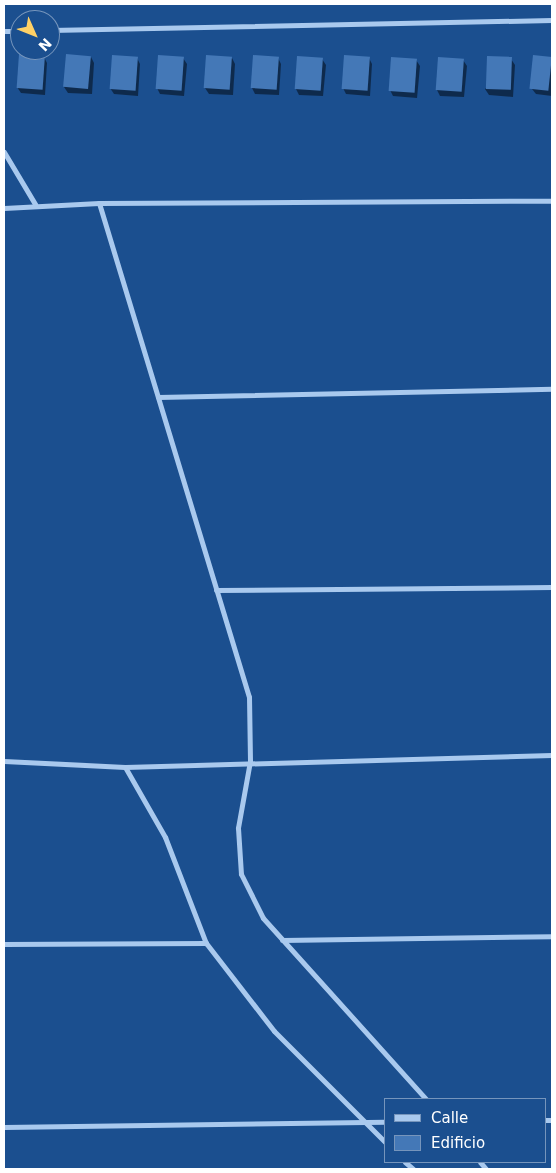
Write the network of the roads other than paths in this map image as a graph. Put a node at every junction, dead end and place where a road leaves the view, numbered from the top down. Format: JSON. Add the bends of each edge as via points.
{"nodes":[{"id":1,"x":552,"y":20,"type":"edge"},
{"id":2,"x":60,"y":30,"type":"edge"},
{"id":3,"x":4,"y":152,"type":"edge"},
{"id":4,"x":552,"y":201,"type":"edge"},
{"id":5,"x":99,"y":203,"type":"junction"},
{"id":6,"x":35,"y":204,"type":"junction"},
{"id":7,"x":4,"y":208,"type":"edge"},
{"id":8,"x":552,"y":389,"type":"edge"},
{"id":9,"x":158,"y":398,"type":"junction"},
{"id":10,"x":552,"y":587,"type":"edge"},
{"id":11,"x":216,"y":590,"type":"junction"},
{"id":12,"x":552,"y":755,"type":"edge"},
{"id":13,"x":4,"y":761,"type":"edge"},
{"id":14,"x":250,"y":761,"type":"junction"},
{"id":15,"x":125,"y":767,"type":"junction"},
{"id":16,"x":552,"y":936,"type":"edge"},
{"id":17,"x":282,"y":940,"type":"junction"},
{"id":18,"x":206,"y":943,"type":"junction"},
{"id":19,"x":4,"y":944,"type":"edge"},
{"id":20,"x":425,"y":1098,"type":"edge"},
{"id":21,"x":364,"y":1122,"type":"junction"},
{"id":22,"x":384,"y":1122,"type":"edge"},
{"id":23,"x":4,"y":1127,"type":"edge"},
{"id":24,"x":384,"y":1141,"type":"edge"}],
"edges":[{"from":1,"to":2,"type":"street"},
{"from":3,"to":6,"type":"street"},
{"from":4,"to":5,"type":"street"},
{"from":5,"to":6,"type":"street"},
{"from":5,"to":9,"type":"street"},
{"from":6,"to":7,"type":"street"},
{"from":8,"to":9,"type":"street"},
{"from":9,"to":11,"type":"street"},
{"from":10,"to":11,"type":"street"},
{"from":11,"to":14,"type":"street","via":[[249,697]]},
{"from":12,"to":14,"type":"street"},
{"from":13,"to":15,"type":"street"},
{"from":14,"to":15,"type":"street"},
{"from":14,"to":17,"type":"street","via":[[238,828],[240,874],[263,918]]},
{"from":15,"to":18,"type":"street","via":[[165,837]]},
{"from":16,"to":17,"type":"street"},
{"from":17,"to":20,"type":"street"},
{"from":18,"to":19,"type":"street"},
{"from":18,"to":21,"type":"street","via":[[274,1031]]},
{"from":21,"to":22,"type":"street"},
{"from":21,"to":23,"type":"street"},
{"from":21,"to":24,"type":"street"}]}
